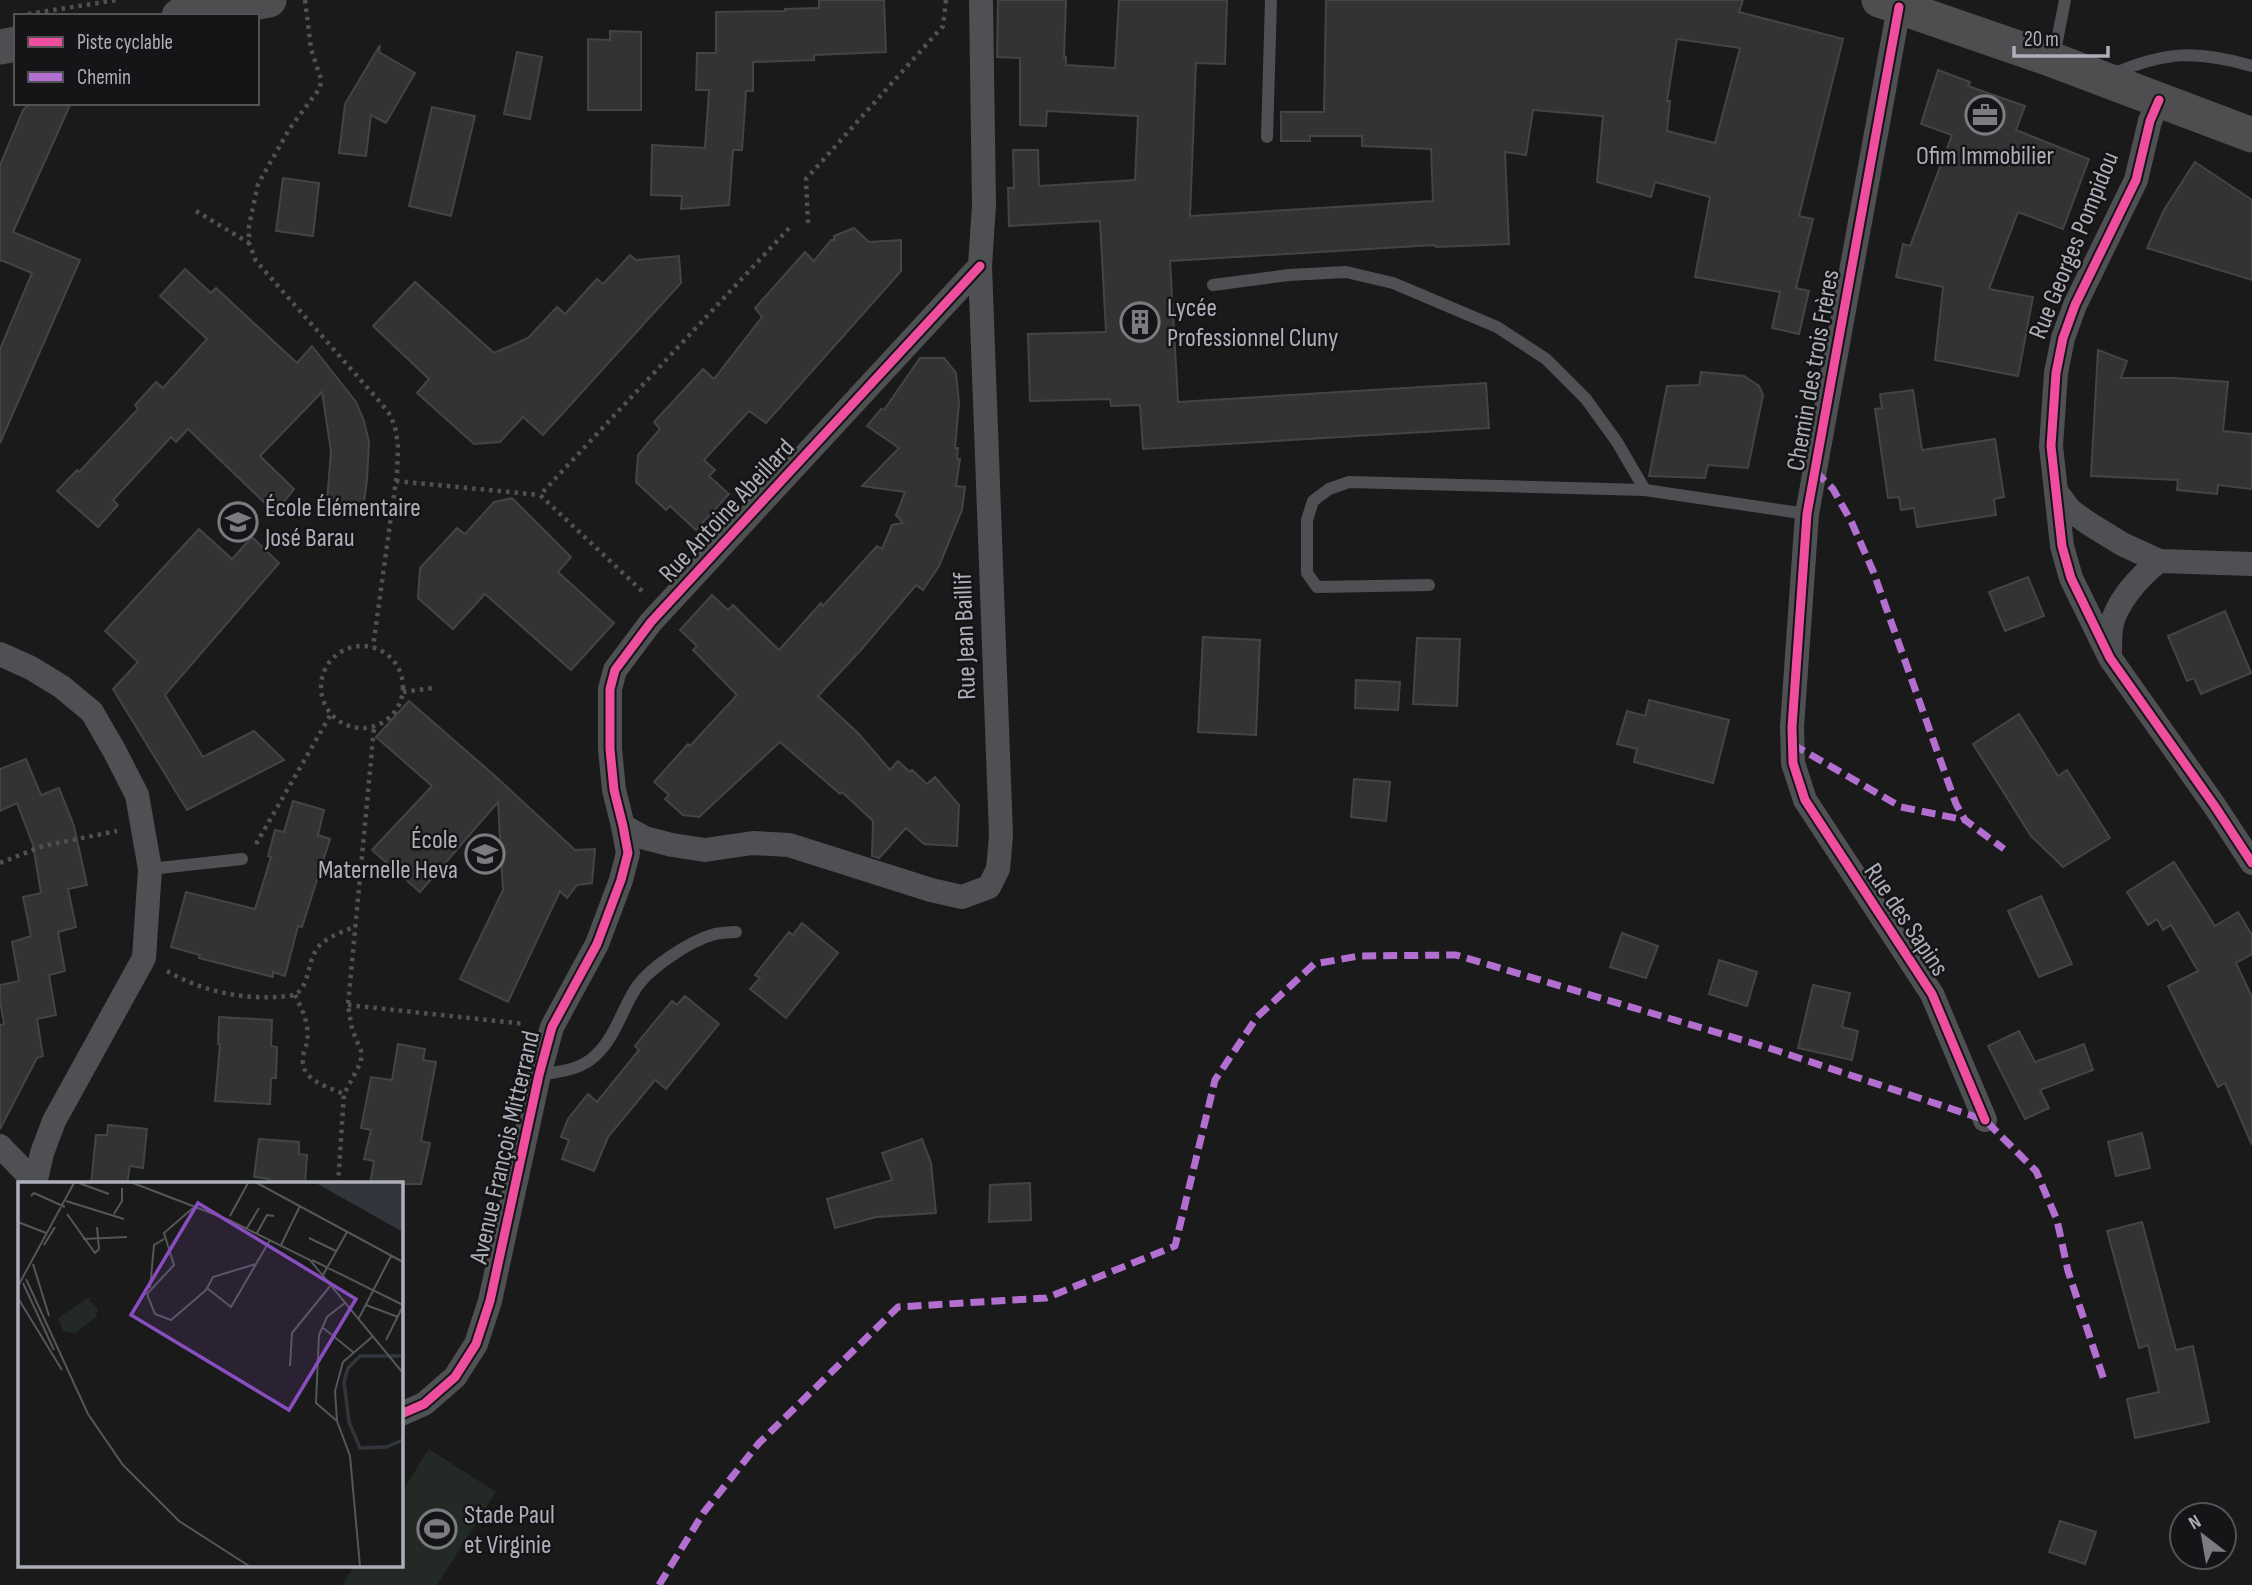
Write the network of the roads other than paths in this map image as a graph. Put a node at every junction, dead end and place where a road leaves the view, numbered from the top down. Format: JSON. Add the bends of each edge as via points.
{"nodes":[{"id":1,"x":269,"y":0,"type":"edge"},
{"id":2,"x":982,"y":0,"type":"edge"},
{"id":3,"x":1271,"y":0,"type":"edge"},
{"id":4,"x":2066,"y":0,"type":"edge"},
{"id":5,"x":1889,"y":4,"type":"edge"},
{"id":6,"x":190,"y":14,"type":"edge"},
{"id":7,"x":2053,"y":60,"type":"junction"},
{"id":8,"x":2252,"y":66,"type":"edge"},
{"id":9,"x":2103,"y":79,"type":"junction"},
{"id":10,"x":2159,"y":100,"type":"junction"},
{"id":11,"x":2252,"y":135,"type":"edge"},
{"id":12,"x":1267,"y":137,"type":"dead end"},
{"id":13,"x":980,"y":266,"type":"junction"},
{"id":14,"x":1213,"y":285,"type":"dead end"},
{"id":15,"x":1645,"y":490,"type":"junction"},
{"id":16,"x":2056,"y":491,"type":"junction"},
{"id":17,"x":1807,"y":514,"type":"junction"},
{"id":18,"x":2159,"y":561,"type":"junction"},
{"id":19,"x":2252,"y":564,"type":"edge"},
{"id":20,"x":1429,"y":585,"type":"dead end"},
{"id":21,"x":0,"y":654,"type":"edge"},
{"id":22,"x":2110,"y":658,"type":"junction"},
{"id":23,"x":1792,"y":744,"type":"joint"},
{"id":24,"x":623,"y":826,"type":"junction"},
{"id":25,"x":242,"y":859,"type":"road end"},
{"id":26,"x":2252,"y":863,"type":"edge"},
{"id":27,"x":150,"y":869,"type":"junction"},
{"id":28,"x":736,"y":932,"type":"dead end"},
{"id":29,"x":539,"y":1075,"type":"junction"},
{"id":30,"x":1985,"y":1120,"type":"dead end"},
{"id":31,"x":0,"y":1146,"type":"edge"},
{"id":32,"x":34,"y":1182,"type":"edge"},
{"id":33,"x":35,"y":1182,"type":"edge"},
{"id":34,"x":402,"y":1414,"type":"edge"}],
"edges":[{"from":1,"to":6,"type":"main road"},
{"from":2,"to":13,"type":"street","name":"Rue Jean Baillif","via":[[984,205]]},
{"from":3,"to":12,"type":"lane"},
{"from":4,"to":7,"type":"lane"},
{"from":5,"to":7,"type":"main road"},
{"from":5,"to":17,"type":"street","name":"Chemin des trois Frères"},
{"from":7,"to":9,"type":"main road"},
{"from":8,"to":9,"type":"lane","via":[[2186,55],[2141,62]]},
{"from":9,"to":10,"type":"main road"},
{"from":10,"to":11,"type":"main road"},
{"from":10,"to":16,"type":"street","name":"Rue Georges Pompidou","via":[[2136,180],[2063,338],[2051,446]]},
{"from":13,"to":24,"type":"street","name":"Rue Antoine Abeillard","via":[[621,660],[610,689],[610,749]]},
{"from":13,"to":24,"type":"street","name":"Rue Jean Baillif","via":[[1002,836],[998,869],[989,887],[962,897],[789,845],[753,843],[705,850],[645,838]]},
{"from":14,"to":15,"type":"lane","via":[[1346,272],[1393,283],[1497,327],[1546,359],[1586,400]]},
{"from":15,"to":17,"type":"lane"},
{"from":15,"to":20,"type":"lane","via":[[1349,482],[1313,500],[1307,520],[1307,573],[1317,587]]},
{"from":16,"to":18,"type":"street","via":[[2070,510],[2088,523]]},
{"from":16,"to":22,"type":"street","name":"Rue Georges Pompidou","via":[[2071,578]]},
{"from":17,"to":23,"type":"street","name":"Chemin des trois Frères"},
{"from":18,"to":19,"type":"street"},
{"from":18,"to":22,"type":"street","via":[[2140,576],[2111,625]]},
{"from":21,"to":27,"type":"street","via":[[62,687],[92,712],[137,795]]},
{"from":22,"to":26,"type":"street","name":"Rue Georges Pompidou"},
{"from":23,"to":30,"type":"street","name":"Rue des Sapins","via":[[1805,800],[1932,994]]},
{"from":24,"to":29,"type":"street","name":"Avenue François Mitterrand","via":[[628,853],[621,880],[597,944],[552,1027]]},
{"from":25,"to":27,"type":"lane"},
{"from":27,"to":33,"type":"street","via":[[145,958],[54,1121]]},
{"from":28,"to":29,"type":"lane","via":[[714,934],[659,965],[634,989],[608,1044],[571,1070]]},
{"from":29,"to":34,"type":"street","name":"Avenue François Mitterrand","via":[[492,1288],[475,1344],[455,1377],[424,1404]]},
{"from":31,"to":32,"type":"street"}]}
